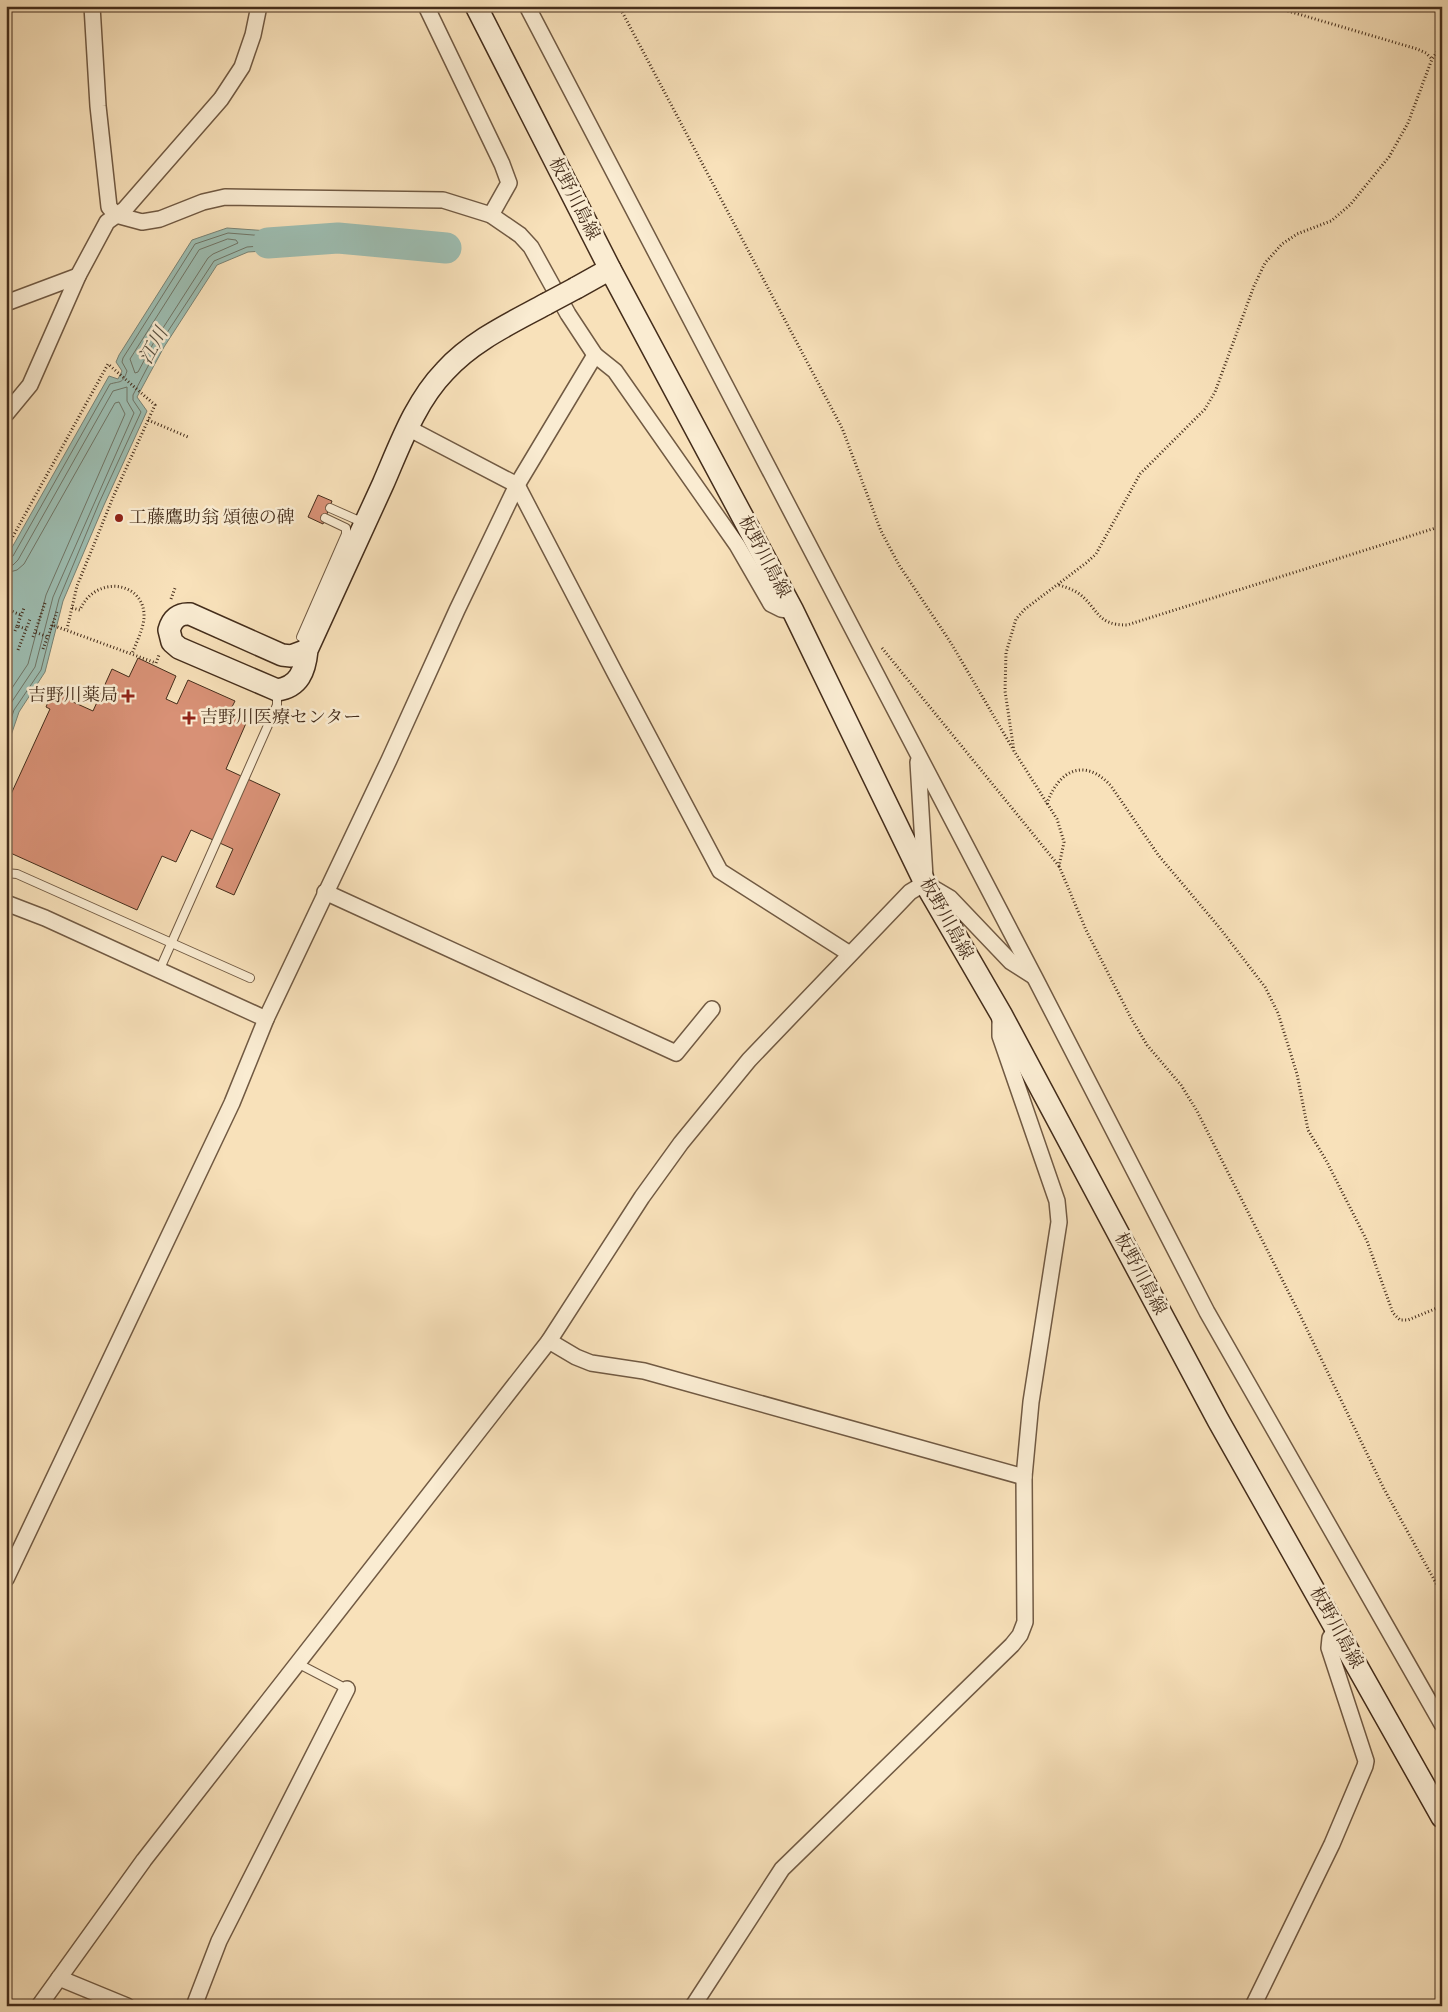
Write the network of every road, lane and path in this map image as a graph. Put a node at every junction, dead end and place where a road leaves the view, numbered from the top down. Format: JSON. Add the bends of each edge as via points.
{"nodes":[{"id":1,"x":92,"y":6,"type":"edge"},
{"id":2,"x":258,"y":6,"type":"edge"},
{"id":3,"x":426,"y":6,"type":"edge"},
{"id":4,"x":476,"y":6,"type":"edge"},
{"id":5,"x":527,"y":6,"type":"edge"},
{"id":6,"x":619,"y":6,"type":"edge"},
{"id":7,"x":1271,"y":6,"type":"edge"},
{"id":8,"x":1442,"y":45,"type":"edge"},
{"id":9,"x":1432,"y":59,"type":"junction"},
{"id":10,"x":116,"y":215,"type":"junction"},
{"id":11,"x":491,"y":215,"type":"junction"},
{"id":12,"x":610,"y":269,"type":"junction"},
{"id":13,"x":78,"y":276,"type":"junction"},
{"id":14,"x":6,"y":303,"type":"edge"},
{"id":15,"x":595,"y":355,"type":"junction"},
{"id":16,"x":6,"y":414,"type":"edge"},
{"id":17,"x":148,"y":420,"type":"junction"},
{"id":18,"x":408,"y":428,"type":"junction"},
{"id":19,"x":188,"y":437,"type":"dead end"},
{"id":20,"x":517,"y":485,"type":"junction"},
{"id":21,"x":330,"y":508,"type":"dead end"},
{"id":22,"x":325,"y":518,"type":"dead end"},
{"id":23,"x":365,"y":523,"type":"junction"},
{"id":24,"x":1442,"y":526,"type":"edge"},
{"id":25,"x":6,"y":549,"type":"edge"},
{"id":26,"x":1058,"y":585,"type":"junction"},
{"id":27,"x":46,"y":603,"type":"dead end"},
{"id":28,"x":24,"y":608,"type":"dead end"},
{"id":29,"x":72,"y":608,"type":"junction"},
{"id":30,"x":6,"y":609,"type":"edge"},
{"id":31,"x":793,"y":611,"type":"junction"},
{"id":32,"x":57,"y":612,"type":"dead end"},
{"id":33,"x":21,"y":615,"type":"junction"},
{"id":34,"x":30,"y":619,"type":"dead end"},
{"id":35,"x":28,"y":624,"type":"junction"},
{"id":36,"x":52,"y":625,"type":"junction"},
{"id":37,"x":17,"y":626,"type":"junction"},
{"id":38,"x":37,"y":628,"type":"junction"},
{"id":39,"x":26,"y":629,"type":"junction"},
{"id":40,"x":67,"y":629,"type":"junction"},
{"id":41,"x":15,"y":631,"type":"dead end"},
{"id":42,"x":35,"y":632,"type":"junction"},
{"id":43,"x":33,"y":637,"type":"dead end"},
{"id":44,"x":48,"y":637,"type":"junction"},
{"id":45,"x":881,"y":646,"type":"dead end"},
{"id":46,"x":43,"y":649,"type":"dead end"},
{"id":47,"x":18,"y":650,"type":"dead end"},
{"id":48,"x":161,"y":651,"type":"dead end"},
{"id":49,"x":300,"y":653,"type":"junction"},
{"id":50,"x":132,"y":654,"type":"junction"},
{"id":51,"x":277,"y":690,"type":"junction"},
{"id":52,"x":1014,"y":751,"type":"junction"},
{"id":53,"x":918,"y":757,"type":"junction"},
{"id":54,"x":1047,"y":804,"type":"junction"},
{"id":55,"x":1059,"y":866,"type":"junction"},
{"id":56,"x":6,"y":873,"type":"edge"},
{"id":57,"x":925,"y":883,"type":"junction"},
{"id":58,"x":325,"y":892,"type":"junction"},
{"id":59,"x":6,"y":903,"type":"edge"},
{"id":60,"x":172,"y":943,"type":"junction"},
{"id":61,"x":850,"y":954,"type":"junction"},
{"id":62,"x":159,"y":971,"type":"junction"},
{"id":63,"x":250,"y":978,"type":"dead end"},
{"id":64,"x":1035,"y":978,"type":"junction"},
{"id":65,"x":712,"y":1009,"type":"dead end"},
{"id":66,"x":1000,"y":1014,"type":"junction"},
{"id":67,"x":266,"y":1019,"type":"junction"},
{"id":68,"x":1442,"y":1306,"type":"edge"},
{"id":69,"x":549,"y":1341,"type":"junction"},
{"id":70,"x":1024,"y":1477,"type":"junction"},
{"id":71,"x":6,"y":1579,"type":"edge"},
{"id":72,"x":1442,"y":1594,"type":"edge"},
{"id":73,"x":1336,"y":1628,"type":"junction"},
{"id":74,"x":297,"y":1662,"type":"junction"},
{"id":75,"x":347,"y":1689,"type":"joint"},
{"id":76,"x":1442,"y":1724,"type":"edge"},
{"id":77,"x":1442,"y":1817,"type":"edge"},
{"id":78,"x":59,"y":1978,"type":"junction"},
{"id":79,"x":39,"y":2006,"type":"edge"},
{"id":80,"x":127,"y":2006,"type":"edge"},
{"id":81,"x":194,"y":2006,"type":"edge"},
{"id":82,"x":693,"y":2006,"type":"edge"},
{"id":83,"x":1253,"y":2006,"type":"edge"}],
"edges":[{"from":1,"to":10,"type":"street","via":[[109,207]]},
{"from":2,"to":10,"type":"street","via":[[253,35],[242,67],[221,99],[125,209]]},
{"from":3,"to":11,"type":"street","via":[[509,183]]},
{"from":4,"to":12,"type":"main road","name":"板野川島線"},
{"from":5,"to":53,"type":"street"},
{"from":6,"to":52,"type":"path","via":[[842,428],[881,531],[899,565],[950,642]]},
{"from":7,"to":9,"type":"path","via":[[1416,49]]},
{"from":8,"to":9,"type":"path"},
{"from":9,"to":26,"type":"path","via":[[1408,123],[1389,157],[1350,205],[1331,222],[1297,234],[1282,244],[1266,263],[1254,286],[1216,392],[1206,409],[1140,474],[1096,554]]},
{"from":10,"to":11,"type":"street","via":[[142,222],[160,219],[202,202],[256,197],[443,200]]},
{"from":10,"to":13,"type":"street","via":[[107,222]]},
{"from":11,"to":15,"type":"street","via":[[531,247]]},
{"from":12,"to":18,"type":"main road","bridge":true,"via":[[495,332],[461,356],[430,388]]},
{"from":12,"to":31,"type":"main road","name":"板野川島線"},
{"from":13,"to":14,"type":"street"},
{"from":13,"to":16,"type":"street","via":[[30,385]]},
{"from":15,"to":20,"type":"street"},
{"from":15,"to":31,"type":"street","via":[[615,371],[737,545],[771,604]]},
{"from":17,"to":19,"type":"path"},
{"from":17,"to":25,"type":"path","via":[[155,405],[108,364]]},
{"from":17,"to":29,"type":"path","via":[[110,504],[77,586]]},
{"from":18,"to":20,"type":"street"},
{"from":18,"to":23,"type":"main road"},
{"from":20,"to":58,"type":"street"},
{"from":20,"to":61,"type":"street","via":[[720,871]]},
{"from":21,"to":23,"type":"lane"},
{"from":22,"to":49,"type":"lane","via":[[346,528],[346,534]]},
{"from":23,"to":49,"type":"main road"},
{"from":24,"to":26,"type":"path","via":[[1127,625],[1104,620],[1077,592]]},
{"from":26,"to":52,"type":"path","via":[[1025,609],[1010,633],[1005,691]]},
{"from":27,"to":38,"type":"path"},
{"from":28,"to":33,"type":"path"},
{"from":29,"to":40,"type":"path"},
{"from":29,"to":50,"type":"path","via":[[80,610],[87,598],[101,588],[111,586],[129,590],[139,600],[144,616]]},
{"from":30,"to":33,"type":"path"},
{"from":31,"to":57,"type":"main road","name":"板野川島線"},
{"from":32,"to":36,"type":"path"},
{"from":33,"to":37,"type":"path"},
{"from":34,"to":35,"type":"path"},
{"from":35,"to":38,"type":"path"},
{"from":35,"to":39,"type":"path"},
{"from":36,"to":40,"type":"path"},
{"from":36,"to":44,"type":"path"},
{"from":37,"to":39,"type":"path"},
{"from":37,"to":41,"type":"path"},
{"from":38,"to":42,"type":"path"},
{"from":39,"to":47,"type":"path"},
{"from":40,"to":50,"type":"path"},
{"from":42,"to":43,"type":"path"},
{"from":42,"to":44,"type":"path"},
{"from":44,"to":46,"type":"path"},
{"from":45,"to":55,"type":"path"},
{"from":48,"to":50,"type":"path","via":[[156,663]]},
{"from":49,"to":51,"type":"main road","via":[[306,662],[296,683]]},
{"from":49,"to":51,"type":"main road","via":[[282,655],[190,614],[180,615],[170,626],[172,642],[180,648]]},
{"from":51,"to":60,"type":"lane","via":[[277,705]]},
{"from":52,"to":54,"type":"path"},
{"from":53,"to":57,"type":"street"},
{"from":53,"to":64,"type":"street"},
{"from":54,"to":55,"type":"path","via":[[1057,818],[1064,842]]},
{"from":54,"to":68,"type":"path","via":[[1059,779],[1078,771],[1102,776],[1111,786],[1159,856],[1266,987],[1278,1013],[1297,1074],[1308,1130],[1367,1241],[1393,1313],[1400,1320],[1408,1320]]},
{"from":55,"to":72,"type":"path","via":[[1086,930],[1131,1018],[1147,1045],[1198,1110],[1384,1490]]},
{"from":56,"to":60,"type":"lane","via":[[17,874]]},
{"from":57,"to":61,"type":"street","via":[[910,892]]},
{"from":57,"to":64,"type":"street","via":[[950,898],[1011,962]]},
{"from":57,"to":66,"type":"main road","name":"板野川島線"},
{"from":58,"to":65,"type":"street","via":[[676,1053]]},
{"from":58,"to":67,"type":"street"},
{"from":59,"to":62,"type":"street"},
{"from":60,"to":62,"type":"lane"},
{"from":60,"to":63,"type":"lane"},
{"from":61,"to":69,"type":"street","via":[[749,1060],[681,1143],[642,1196]]},
{"from":62,"to":67,"type":"street"},
{"from":64,"to":76,"type":"street","via":[[1207,1312]]},
{"from":66,"to":70,"type":"street","via":[[1000,1036],[1057,1201],[1059,1222],[1031,1402]]},
{"from":66,"to":73,"type":"main road","name":"板野川島線","via":[[1218,1420]]},
{"from":67,"to":71,"type":"street","via":[[232,1103]]},
{"from":69,"to":70,"type":"street","via":[[591,1363],[644,1371]]},
{"from":69,"to":74,"type":"street"},
{"from":70,"to":82,"type":"street","via":[[1025,1622],[1020,1634],[782,1869]]},
{"from":73,"to":77,"type":"main road","name":"板野川島線"},
{"from":73,"to":83,"type":"street","via":[[1329,1648],[1365,1766],[1332,1844]]},
{"from":74,"to":75,"type":"lane"},
{"from":74,"to":78,"type":"street","via":[[144,1860]]},
{"from":75,"to":81,"type":"street","via":[[219,1941]]},
{"from":78,"to":79,"type":"street"},
{"from":78,"to":80,"type":"street"}]}
